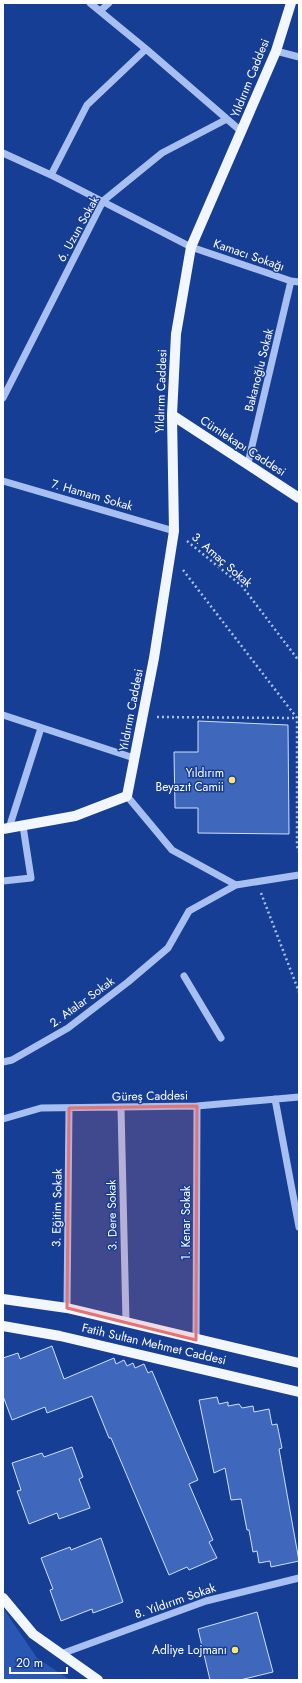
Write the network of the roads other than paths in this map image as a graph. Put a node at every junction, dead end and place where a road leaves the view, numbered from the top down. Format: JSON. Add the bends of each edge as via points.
{"nodes":[{"id":1,"x":90,"y":3,"type":"edge"},
{"id":2,"x":109,"y":3,"type":"edge"},
{"id":3,"x":291,"y":3,"type":"edge"},
{"id":4,"x":100,"y":11,"type":"junction"},
{"id":5,"x":146,"y":49,"type":"junction"},
{"id":6,"x":276,"y":52,"type":"junction"},
{"id":7,"x":299,"y":57,"type":"edge"},
{"id":8,"x":227,"y":120,"type":"junction"},
{"id":9,"x":242,"y":132,"type":"junction"},
{"id":10,"x":3,"y":153,"type":"edge"},
{"id":11,"x":51,"y":175,"type":"junction"},
{"id":12,"x":103,"y":201,"type":"junction"},
{"id":13,"x":191,"y":246,"type":"junction"},
{"id":14,"x":295,"y":281,"type":"edge"},
{"id":15,"x":3,"y":398,"type":"edge"},
{"id":16,"x":172,"y":415,"type":"junction"},
{"id":17,"x":248,"y":463,"type":"junction"},
{"id":18,"x":3,"y":481,"type":"edge"},
{"id":19,"x":299,"y":498,"type":"edge"},
{"id":20,"x":174,"y":531,"type":"junction"},
{"id":21,"x":3,"y":715,"type":"edge"},
{"id":22,"x":41,"y":728,"type":"junction"},
{"id":23,"x":134,"y":758,"type":"junction"},
{"id":24,"x":127,"y":796,"type":"junction"},
{"id":25,"x":23,"y":826,"type":"junction"},
{"id":26,"x":6,"y":829,"type":"edge"},
{"id":27,"x":299,"y":875,"type":"edge"},
{"id":28,"x":3,"y":882,"type":"edge"},
{"id":29,"x":236,"y":885,"type":"junction"},
{"id":30,"x":184,"y":976,"type":"dead end"},
{"id":31,"x":221,"y":1038,"type":"dead end"},
{"id":32,"x":3,"y":1062,"type":"edge"},
{"id":33,"x":299,"y":1097,"type":"edge"},
{"id":34,"x":275,"y":1099,"type":"junction"},
{"id":35,"x":197,"y":1106,"type":"junction"},
{"id":36,"x":70,"y":1108,"type":"junction"},
{"id":37,"x":121,"y":1108,"type":"junction"},
{"id":38,"x":3,"y":1119,"type":"edge"},
{"id":39,"x":299,"y":1227,"type":"edge"},
{"id":40,"x":3,"y":1299,"type":"edge"},
{"id":41,"x":67,"y":1308,"type":"junction"},
{"id":42,"x":126,"y":1321,"type":"junction"},
{"id":43,"x":3,"y":1326,"type":"edge"},
{"id":44,"x":196,"y":1340,"type":"junction"},
{"id":45,"x":299,"y":1363,"type":"edge"},
{"id":46,"x":299,"y":1392,"type":"edge"},
{"id":47,"x":299,"y":1578,"type":"edge"},
{"id":48,"x":3,"y":1598,"type":"edge"},
{"id":49,"x":61,"y":1654,"type":"junction"},
{"id":50,"x":98,"y":1680,"type":"edge"}],
"edges":[{"from":1,"to":4,"type":"street"},
{"from":2,"to":4,"type":"street"},
{"from":3,"to":6,"type":"main road","name":"Yıldırım Caddesi"},
{"from":4,"to":5,"type":"street"},
{"from":5,"to":8,"type":"street"},
{"from":5,"to":11,"type":"street","via":[[87,105]]},
{"from":6,"to":7,"type":"street"},
{"from":6,"to":9,"type":"main road","name":"Yıldırım Caddesi"},
{"from":8,"to":9,"type":"street"},
{"from":8,"to":12,"type":"street","name":"6. Uzun Sokak","via":[[162,153]]},
{"from":9,"to":13,"type":"main road","name":"Yıldırım Caddesi"},
{"from":10,"to":11,"type":"street","name":"Kamacı Sokağı"},
{"from":11,"to":12,"type":"street","name":"Kamacı Sokağı"},
{"from":12,"to":13,"type":"street","name":"Kamacı Sokağı"},
{"from":12,"to":15,"type":"street","name":"6. Uzun Sokak"},
{"from":13,"to":14,"type":"street","name":"Kamacı Sokağı"},
{"from":13,"to":16,"type":"main road","name":"Yıldırım Caddesi","via":[[176,334]]},
{"from":14,"to":17,"type":"street","name":"Bakanoğlu Sokak"},
{"from":16,"to":17,"type":"main road","name":"Cümlekapı Caddesi"},
{"from":16,"to":20,"type":"main road","name":"Yıldırım Caddesi"},
{"from":17,"to":19,"type":"main road","name":"Cümlekapı Caddesi"},
{"from":18,"to":20,"type":"street","name":"7. Hamam Sokak"},
{"from":20,"to":23,"type":"main road","name":"Yıldırım Caddesi","via":[[154,658]]},
{"from":21,"to":22,"type":"street"},
{"from":22,"to":23,"type":"street"},
{"from":22,"to":26,"type":"street"},
{"from":23,"to":24,"type":"main road","name":"Yıldırım Caddesi"},
{"from":24,"to":25,"type":"main road","via":[[75,816]]},
{"from":24,"to":29,"type":"street","via":[[172,850]]},
{"from":25,"to":26,"type":"main road"},
{"from":25,"to":28,"type":"street","via":[[31,878]]},
{"from":27,"to":29,"type":"street","name":"2. Atalar Sokak"},
{"from":29,"to":32,"type":"street","name":"2. Atalar Sokak","via":[[189,911],[168,948],[74,1024],[12,1060]]},
{"from":30,"to":31,"type":"street"},
{"from":33,"to":34,"type":"street","name":"Güreş Caddesi"},
{"from":34,"to":35,"type":"street","name":"Güreş Caddesi"},
{"from":34,"to":39,"type":"street"},
{"from":35,"to":37,"type":"street","name":"Güreş Caddesi"},
{"from":35,"to":44,"type":"street","name":"1. Kenar Sokak"},
{"from":36,"to":37,"type":"street","name":"Güreş Caddesi"},
{"from":36,"to":38,"type":"street","name":"Güreş Caddesi","via":[[42,1108]]},
{"from":36,"to":41,"type":"street","name":"3. Eğitim Sokak"},
{"from":37,"to":42,"type":"street","name":"3. Dere Sokak"},
{"from":40,"to":41,"type":"main road","name":"Fatih Sultan Mehmet Caddesi"},
{"from":41,"to":42,"type":"main road","name":"Fatih Sultan Mehmet Caddesi"},
{"from":42,"to":44,"type":"main road","name":"Fatih Sultan Mehmet Caddesi"},
{"from":43,"to":46,"type":"main road","name":"Fatih Sultan Mehmet Caddesi","via":[[60,1336]]},
{"from":44,"to":45,"type":"main road","name":"Fatih Sultan Mehmet Caddesi"},
{"from":47,"to":49,"type":"street","name":"8. Yıldırım Sokak","via":[[206,1601]]},
{"from":48,"to":49,"type":"main road","via":[[33,1634]]},
{"from":49,"to":50,"type":"main road"}]}
